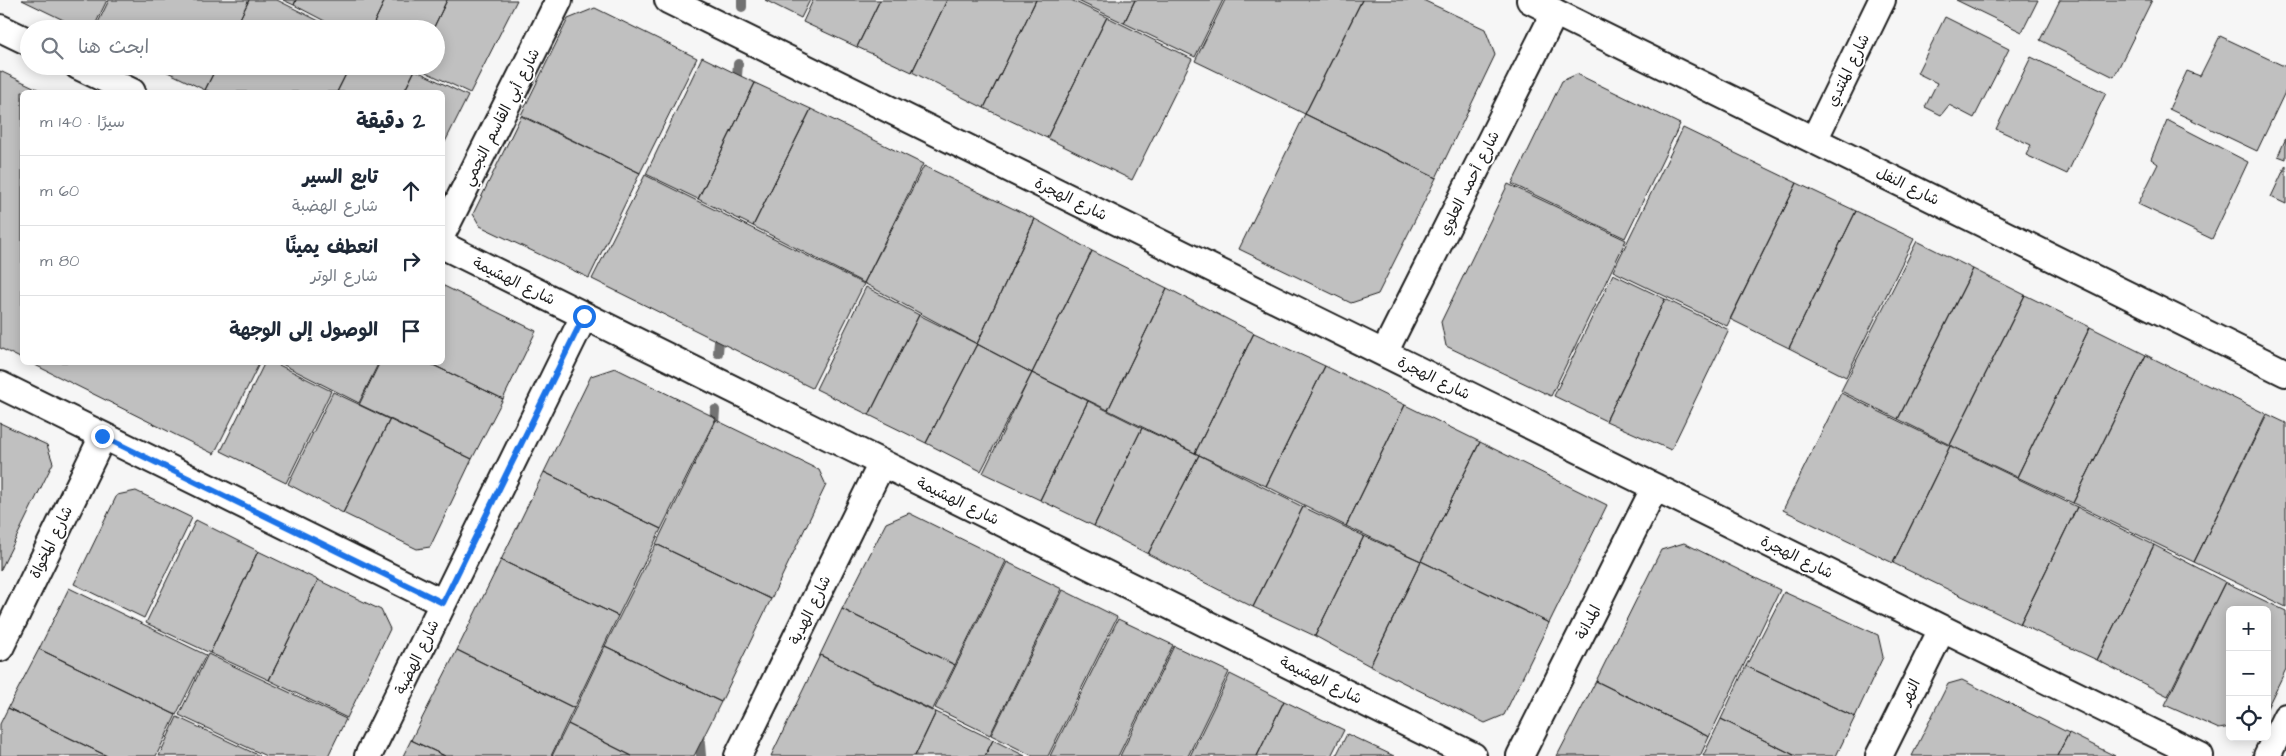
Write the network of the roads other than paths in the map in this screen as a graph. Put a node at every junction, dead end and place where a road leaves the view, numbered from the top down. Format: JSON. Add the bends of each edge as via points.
{"nodes":[{"id":1,"x":559,"y":0,"type":"edge"},
{"id":2,"x":668,"y":0,"type":"edge"},
{"id":3,"x":1530,"y":0,"type":"edge"},
{"id":4,"x":1882,"y":0,"type":"edge"},
{"id":5,"x":1555,"y":12,"type":"junction"},
{"id":6,"x":0,"y":28,"type":"edge"},
{"id":7,"x":20,"y":38,"type":"edge"},
{"id":8,"x":97,"y":75,"type":"edge"},
{"id":9,"x":128,"y":90,"type":"edge"},
{"id":10,"x":1814,"y":140,"type":"junction"},
{"id":11,"x":445,"y":228,"type":"edge"},
{"id":12,"x":445,"y":246,"type":"edge"},
{"id":13,"x":584,"y":316,"type":"junction"},
{"id":14,"x":1384,"y":353,"type":"junction"},
{"id":15,"x":2286,"y":373,"type":"edge"},
{"id":16,"x":0,"y":385,"type":"edge"},
{"id":17,"x":102,"y":436,"type":"junction"},
{"id":18,"x":882,"y":463,"type":"junction"},
{"id":19,"x":1655,"y":487,"type":"junction"},
{"id":20,"x":443,"y":603,"type":"junction"},
{"id":21,"x":1942,"y":629,"type":"junction"},
{"id":22,"x":0,"y":648,"type":"edge"},
{"id":23,"x":2286,"y":717,"type":"edge"},
{"id":24,"x":368,"y":756,"type":"edge"},
{"id":25,"x":738,"y":756,"type":"edge"},
{"id":26,"x":1473,"y":756,"type":"edge"},
{"id":27,"x":1520,"y":756,"type":"edge"},
{"id":28,"x":1879,"y":756,"type":"edge"},
{"id":29,"x":2200,"y":756,"type":"edge"},
{"id":30,"x":2267,"y":756,"type":"edge"}],
"edges":[{"from":1,"to":11,"type":"street","name":"شارع أبي القاسم النجمي"},
{"from":2,"to":14,"type":"street","name":"شارع الهجرة"},
{"from":3,"to":5,"type":"street","name":"شارع النفل"},
{"from":4,"to":10,"type":"street","name":"شارع المنتدي"},
{"from":5,"to":10,"type":"street","name":"شارع النفل"},
{"from":5,"to":14,"type":"street","name":"شارع أحمد العلوي"},
{"from":6,"to":7,"type":"street"},
{"from":8,"to":9,"type":"street"},
{"from":10,"to":15,"type":"street","name":"شارع النفل"},
{"from":12,"to":13,"type":"street","name":"شارع الهشيمة"},
{"from":13,"to":18,"type":"street","name":"شارع الهشيمة"},
{"from":13,"to":20,"type":"street","name":"شارع الهضبة"},
{"from":14,"to":19,"type":"street","name":"شارع الهجرة"},
{"from":16,"to":17,"type":"street"},
{"from":17,"to":20,"type":"street"},
{"from":17,"to":22,"type":"street","name":"شارع المخواة"},
{"from":18,"to":25,"type":"street","name":"شارع الهدية"},
{"from":18,"to":26,"type":"street","name":"شارع الهشيمة"},
{"from":19,"to":21,"type":"street","name":"شارع الهجرة"},
{"from":19,"to":27,"type":"street","name":"المدانة"},
{"from":20,"to":24,"type":"street","name":"شارع الهضبة"},
{"from":21,"to":28,"type":"street","name":"النهر"},
{"from":21,"to":29,"type":"street","name":"شارع الهجرة"},
{"from":23,"to":30,"type":"street"}]}
